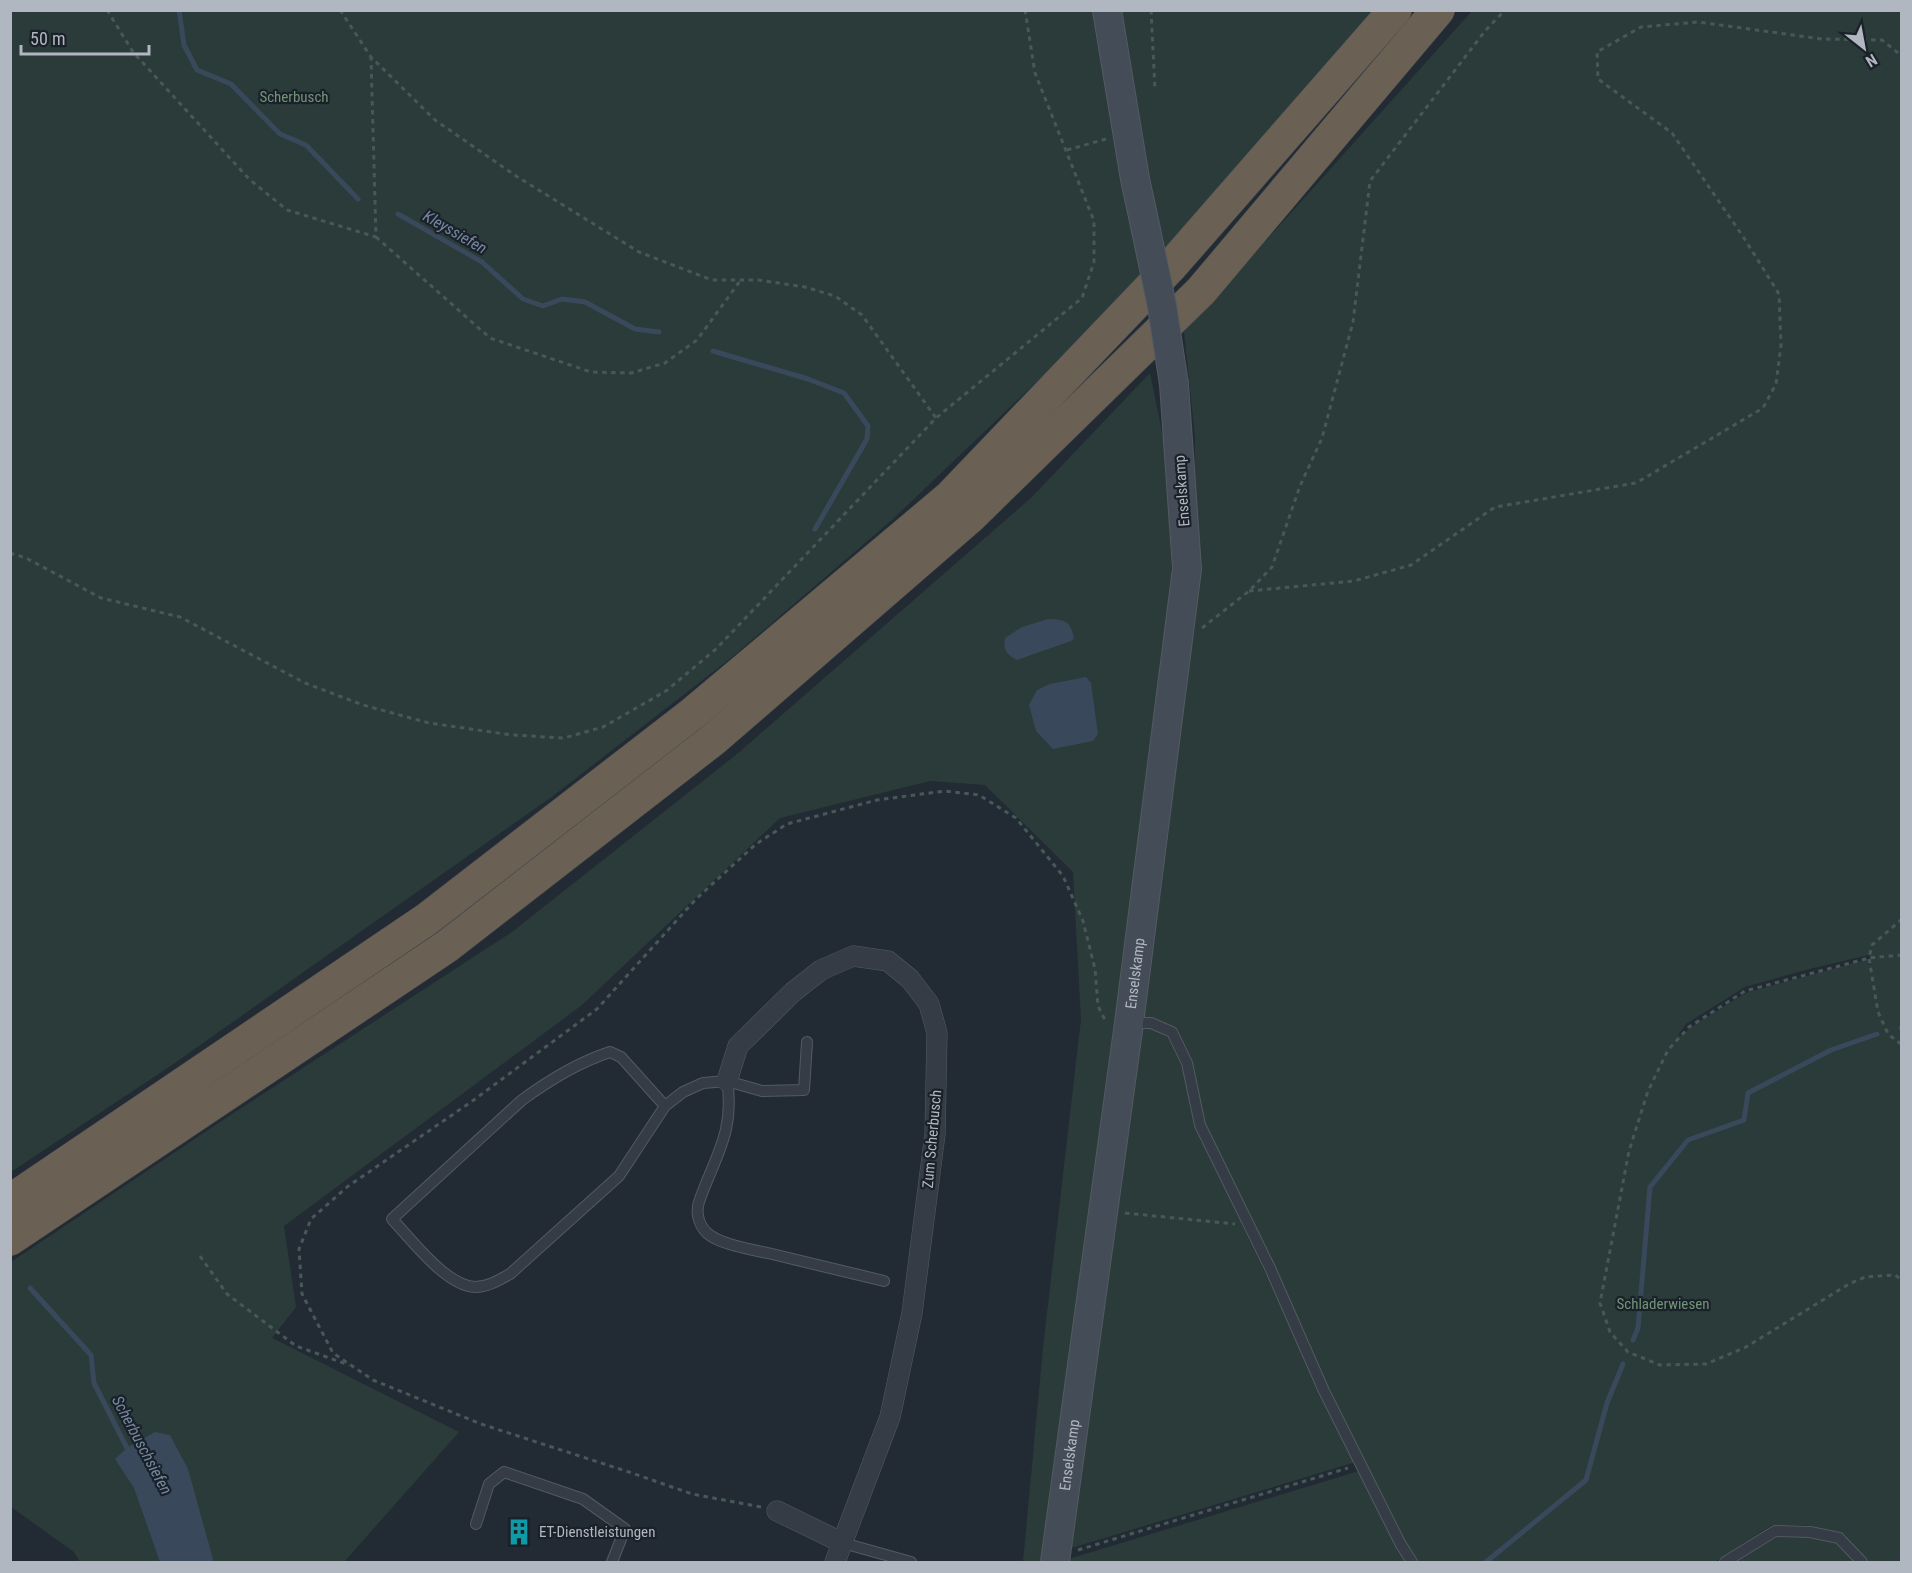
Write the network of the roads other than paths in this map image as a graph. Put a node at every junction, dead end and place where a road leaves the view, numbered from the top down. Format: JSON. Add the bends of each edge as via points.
{"nodes":[{"id":1,"x":1107,"y":10,"type":"edge"},
{"id":2,"x":1395,"y":10,"type":"edge"},
{"id":3,"x":1438,"y":10,"type":"edge"},
{"id":4,"x":1129,"y":1023,"type":"junction"},
{"id":5,"x":807,"y":1042,"type":"dead end"},
{"id":6,"x":727,"y":1081,"type":"junction"},
{"id":7,"x":665,"y":1106,"type":"junction"},
{"id":8,"x":10,"y":1201,"type":"edge"},
{"id":9,"x":10,"y":1239,"type":"edge"},
{"id":10,"x":884,"y":1281,"type":"dead end"},
{"id":11,"x":777,"y":1510,"type":"dead end"},
{"id":12,"x":476,"y":1524,"type":"dead end"},
{"id":13,"x":843,"y":1543,"type":"junction"},
{"id":14,"x":1055,"y":1560,"type":"edge"},
{"id":15,"x":612,"y":1563,"type":"edge"},
{"id":16,"x":835,"y":1563,"type":"edge"},
{"id":17,"x":911,"y":1563,"type":"edge"},
{"id":18,"x":1412,"y":1563,"type":"edge"},
{"id":19,"x":1725,"y":1563,"type":"edge"},
{"id":20,"x":1862,"y":1563,"type":"edge"}],
"edges":[{"from":1,"to":4,"type":"main road","name":"Enselskamp","bridge":true,"via":[[1174,384],[1187,569]]},
{"from":2,"to":8,"type":"highway","via":[[1172,266],[950,497],[692,714],[428,919]]},
{"from":3,"to":9,"type":"highway","via":[[1200,291],[969,517],[714,739],[446,947]]},
{"from":4,"to":14,"type":"main road","name":"Enselskamp"},
{"from":4,"to":18,"type":"lane","via":[[1151,1023],[1172,1032],[1187,1063],[1200,1125],[1324,1391]]},
{"from":5,"to":6,"type":"lane","via":[[804,1090],[762,1091]]},
{"from":6,"to":7,"type":"lane","via":[[703,1083]]},
{"from":6,"to":10,"type":"lane","via":[[728,1121],[699,1202],[701,1226],[709,1235],[733,1245]]},
{"from":6,"to":13,"type":"street","name":"Zum Scherbusch","via":[[738,1046],[821,970],[853,957],[888,961],[910,979],[929,1004],[937,1033],[935,1134],[912,1313],[890,1417]]},
{"from":7,"to":7,"type":"lane","via":[[619,1176],[510,1274],[493,1284],[475,1287],[445,1274],[392,1219],[522,1100],[597,1056],[610,1053],[621,1057]]},
{"from":11,"to":13,"type":"street"},
{"from":12,"to":15,"type":"lane","via":[[489,1484],[504,1472],[583,1499],[625,1529]]},
{"from":13,"to":16,"type":"street","name":"Zum Scherbusch"},
{"from":13,"to":17,"type":"lane"},
{"from":19,"to":20,"type":"lane","via":[[1775,1531],[1839,1538]]}]}
